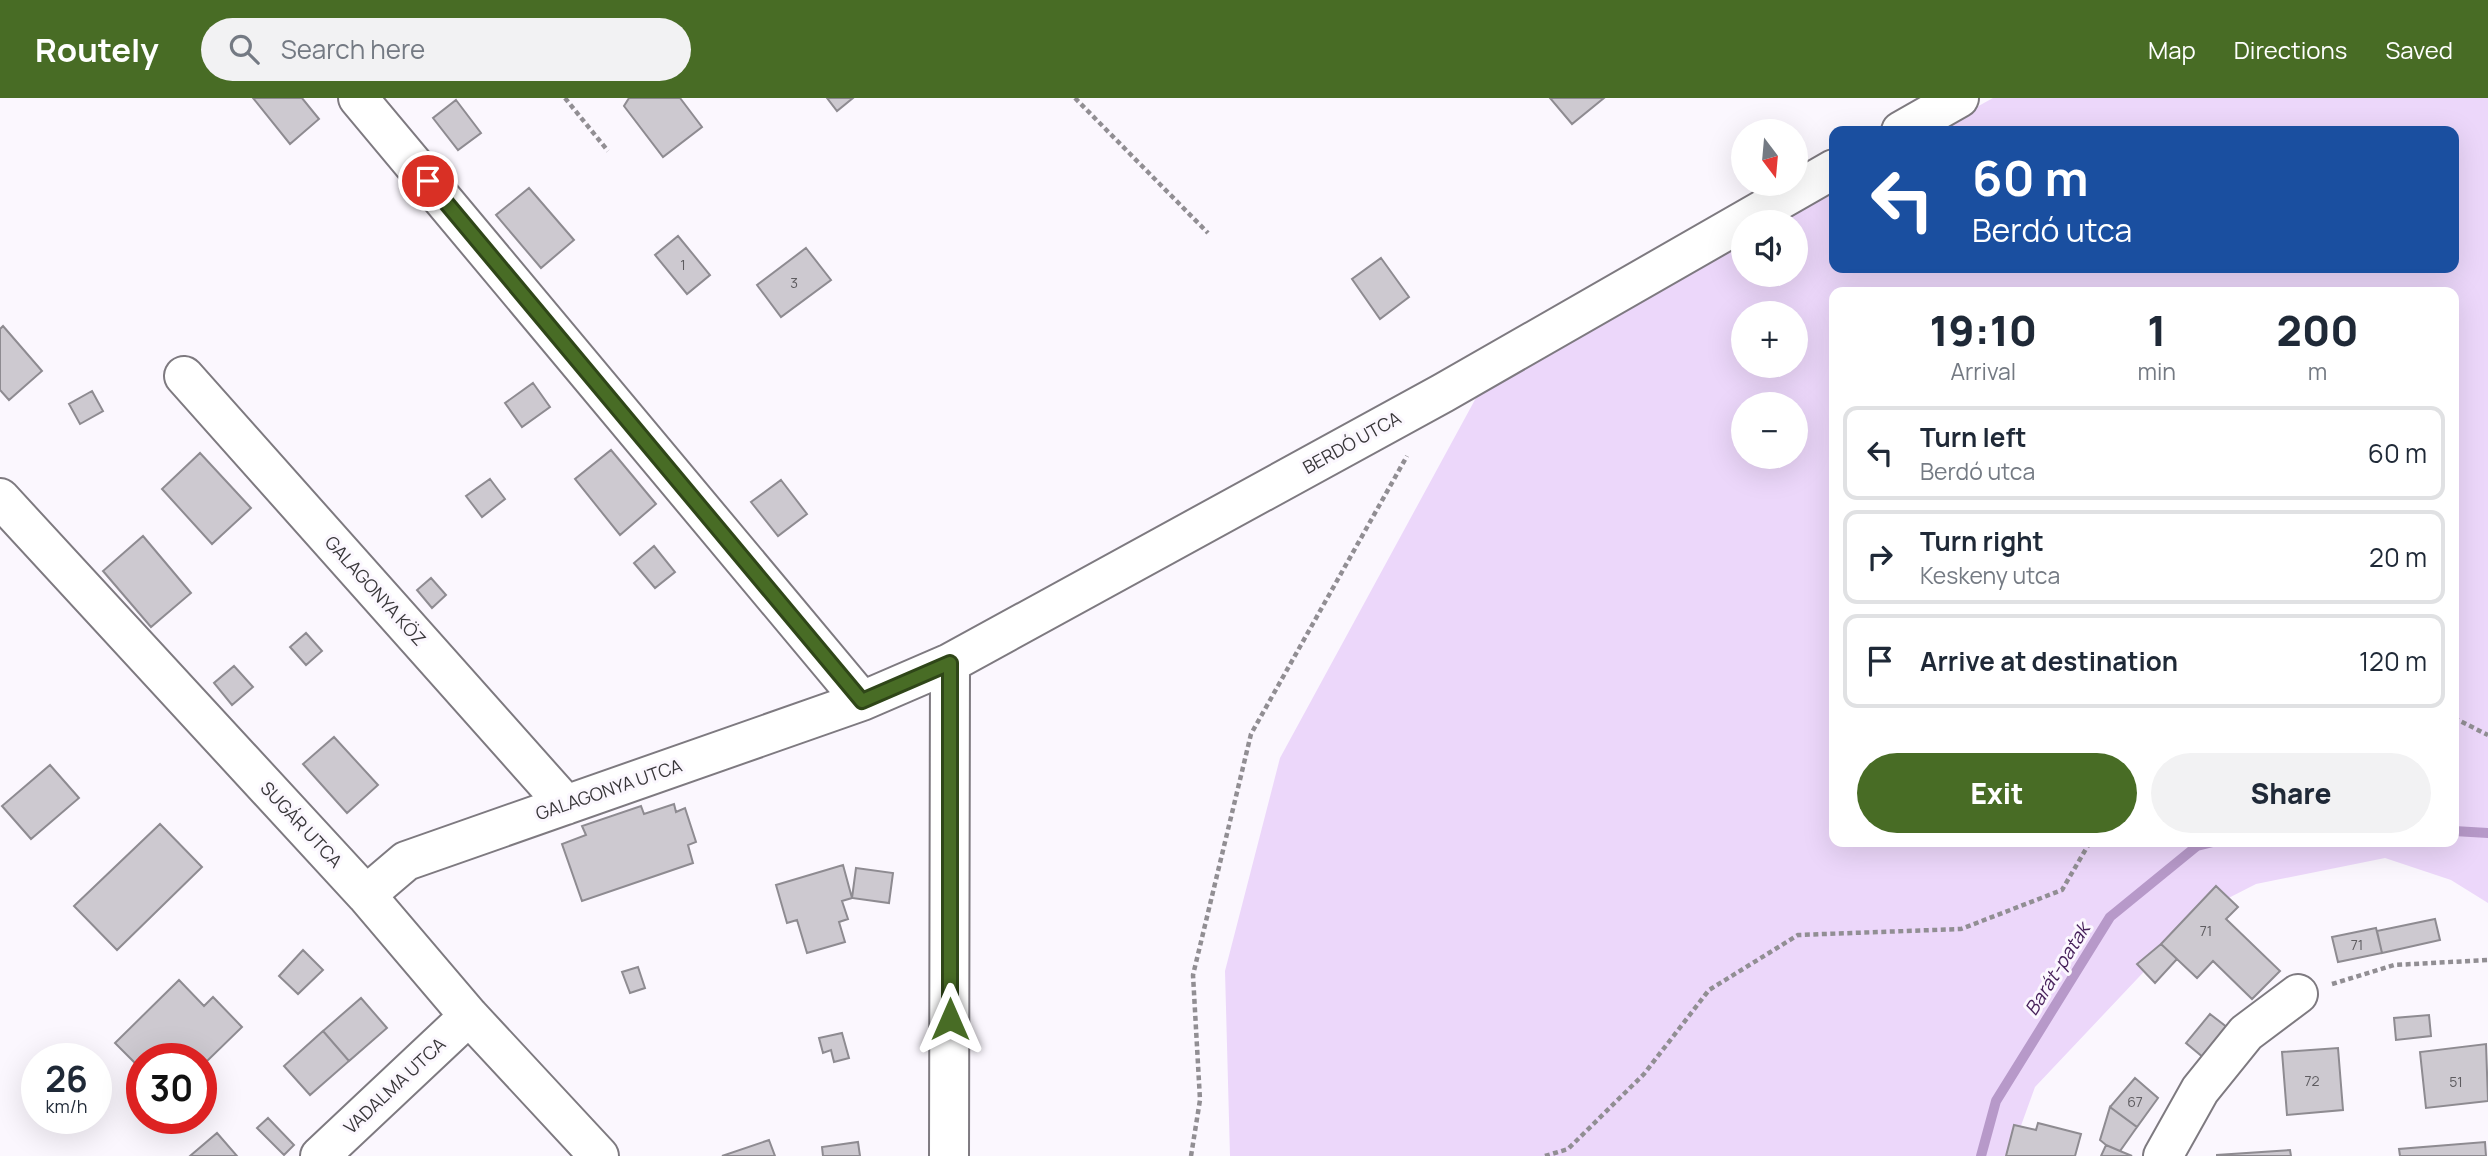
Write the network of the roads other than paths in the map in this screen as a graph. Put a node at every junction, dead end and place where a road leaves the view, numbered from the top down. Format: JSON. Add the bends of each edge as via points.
{"nodes":[{"id":1,"x":358,"y":98,"type":"edge"},
{"id":2,"x":1959,"y":98,"type":"edge"},
{"id":3,"x":1910,"y":126,"type":"edge"},
{"id":4,"x":1829,"y":172,"type":"edge"},
{"id":5,"x":184,"y":376,"type":"dead end"},
{"id":6,"x":0,"y":498,"type":"edge"},
{"id":7,"x":950,"y":663,"type":"junction"},
{"id":8,"x":862,"y":701,"type":"junction"},
{"id":9,"x":566,"y":805,"type":"junction"},
{"id":10,"x":366,"y":895,"type":"junction"},
{"id":11,"x":2298,"y":994,"type":"road end"},
{"id":12,"x":469,"y":1016,"type":"junction"},
{"id":13,"x":320,"y":1156,"type":"edge"},
{"id":14,"x":599,"y":1156,"type":"edge"},
{"id":15,"x":950,"y":1156,"type":"edge"},
{"id":16,"x":2164,"y":1156,"type":"edge"}],
"edges":[{"from":1,"to":8,"type":"street"},
{"from":2,"to":3,"type":"street"},
{"from":4,"to":7,"type":"street","name":"BERDÓ UTCA","via":[[1455,386]]},
{"from":5,"to":9,"type":"street","name":"GALAGONYA KÖZ"},
{"from":6,"to":10,"type":"street","name":"SUGÁR UTCA"},
{"from":7,"to":8,"type":"street","name":"BERDÓ UTCA"},
{"from":7,"to":15,"type":"street"},
{"from":8,"to":9,"type":"street","name":"GALAGONYA UTCA"},
{"from":9,"to":10,"type":"street","name":"GALAGONYA UTCA","via":[[406,861]]},
{"from":10,"to":12,"type":"street","name":"SUGÁR UTCA"},
{"from":11,"to":16,"type":"street","via":[[2246,1033],[2200,1090]]},
{"from":12,"to":13,"type":"street","name":"VADALMA UTCA"},
{"from":12,"to":14,"type":"street","name":"SUGÁR UTCA"}]}
